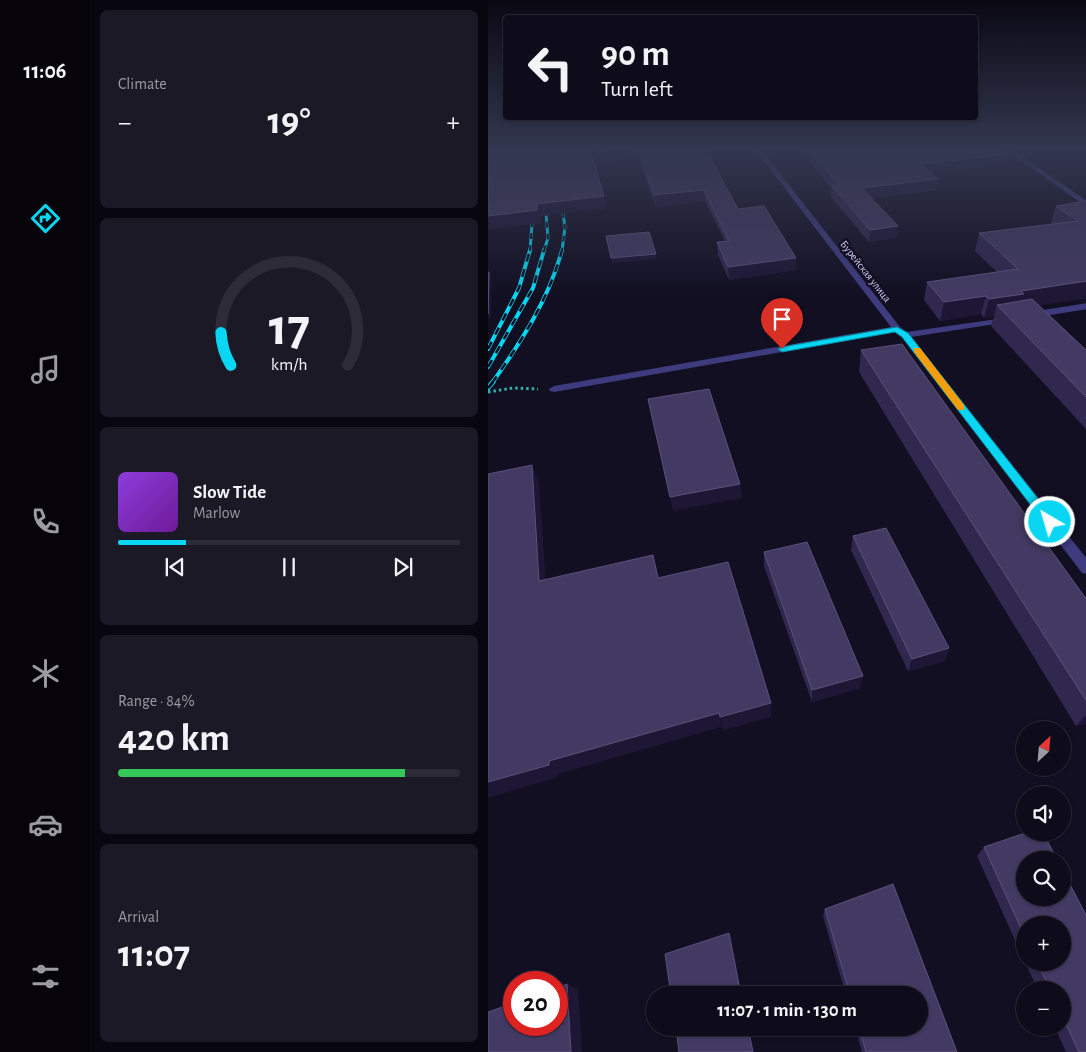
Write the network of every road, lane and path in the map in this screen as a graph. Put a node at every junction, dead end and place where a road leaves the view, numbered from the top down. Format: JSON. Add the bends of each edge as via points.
{"nodes":[{"id":1,"x":795,"y":197,"type":"edge"},
{"id":2,"x":1075,"y":197,"type":"edge"},
{"id":3,"x":1086,"y":205,"type":"edge"},
{"id":4,"x":1086,"y":306,"type":"edge"},
{"id":5,"x":901,"y":332,"type":"junction"},
{"id":6,"x":554,"y":389,"type":"joint"},
{"id":7,"x":488,"y":392,"type":"edge"},
{"id":8,"x":1086,"y":569,"type":"edge"}],
"edges":[{"from":1,"to":5,"type":"lane","name":"Бурейская улица"},
{"from":2,"to":3,"type":"lane"},
{"from":4,"to":5,"type":"lane","via":[[1038,317]]},
{"from":5,"to":6,"type":"lane"},
{"from":5,"to":8,"type":"lane","name":"Бурейская улица"},
{"from":6,"to":7,"type":"path","via":[[513,388]]}]}
